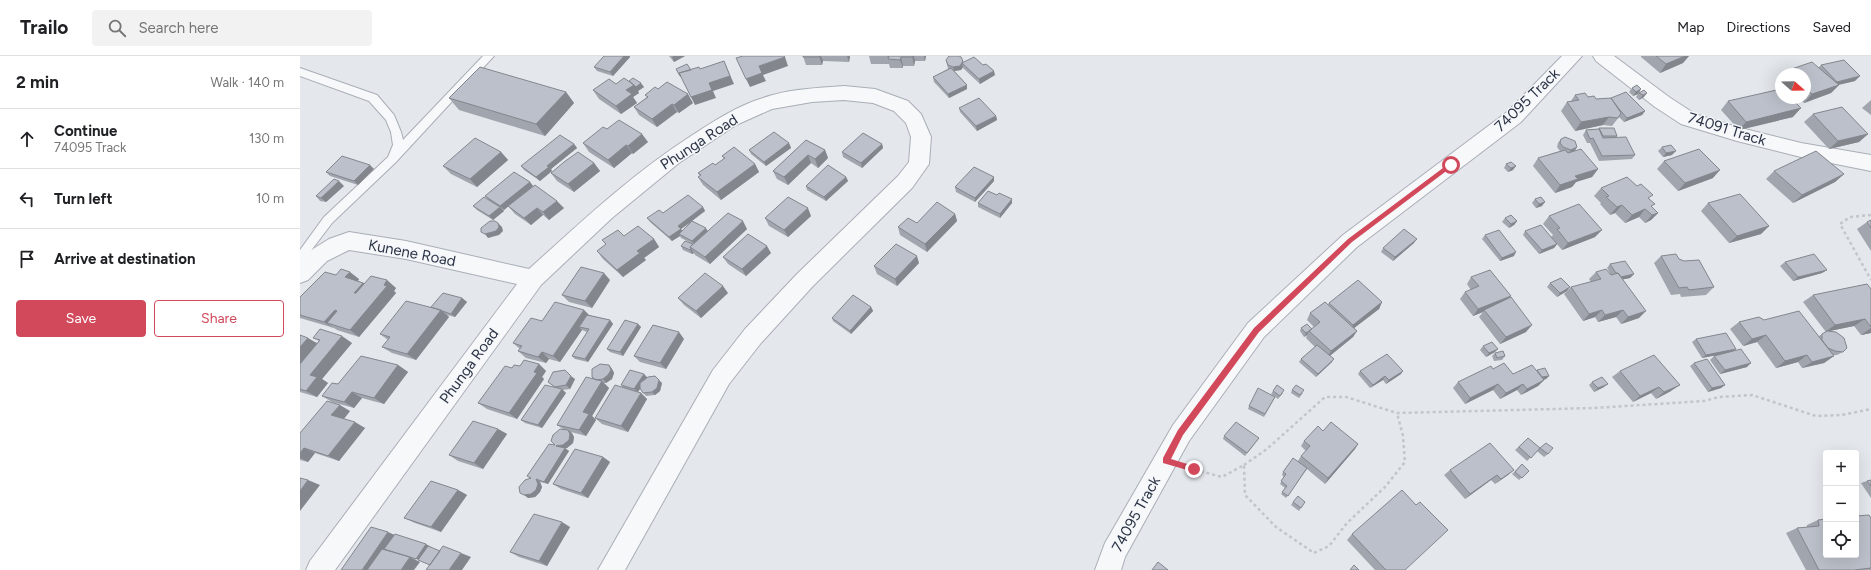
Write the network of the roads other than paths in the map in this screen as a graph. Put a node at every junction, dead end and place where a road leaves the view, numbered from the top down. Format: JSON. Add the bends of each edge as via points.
{"nodes":[{"id":1,"x":489,"y":56,"type":"edge"},
{"id":2,"x":1572,"y":56,"type":"edge"},
{"id":3,"x":1602,"y":56,"type":"edge"},
{"id":4,"x":300,"y":72,"type":"edge"},
{"id":5,"x":392,"y":158,"type":"junction"},
{"id":6,"x":1871,"y":163,"type":"edge"},
{"id":7,"x":300,"y":261,"type":"edge"},
{"id":8,"x":300,"y":274,"type":"edge"},
{"id":9,"x":533,"y":279,"type":"junction"},
{"id":10,"x":319,"y":570,"type":"edge"},
{"id":11,"x":611,"y":570,"type":"edge"},
{"id":12,"x":1108,"y":570,"type":"edge"}],
"edges":[{"from":1,"to":5,"type":"lane"},
{"from":2,"to":12,"type":"street","name":"74095 Track","via":[[1514,117],[1350,241],[1256,330],[1180,433],[1114,552]]},
{"from":3,"to":6,"type":"street","name":"74091 Track","via":[[1688,119],[1801,150]]},
{"from":4,"to":5,"type":"lane","via":[[374,98],[390,118],[396,132],[398,145]]},
{"from":5,"to":7,"type":"lane","via":[[328,220]]},
{"from":8,"to":9,"type":"street","name":"Kunene Road","via":[[320,255],[336,245],[349,241],[406,250]]},
{"from":9,"to":10,"type":"street","name":"Phunga Road"},
{"from":9,"to":11,"type":"street","name":"Phunga Road","via":[[605,212],[672,158],[728,120],[768,103],[812,95],[844,93],[875,96],[901,106],[914,119],[921,137],[918,164],[905,182],[805,280],[753,336],[721,378]]}]}
